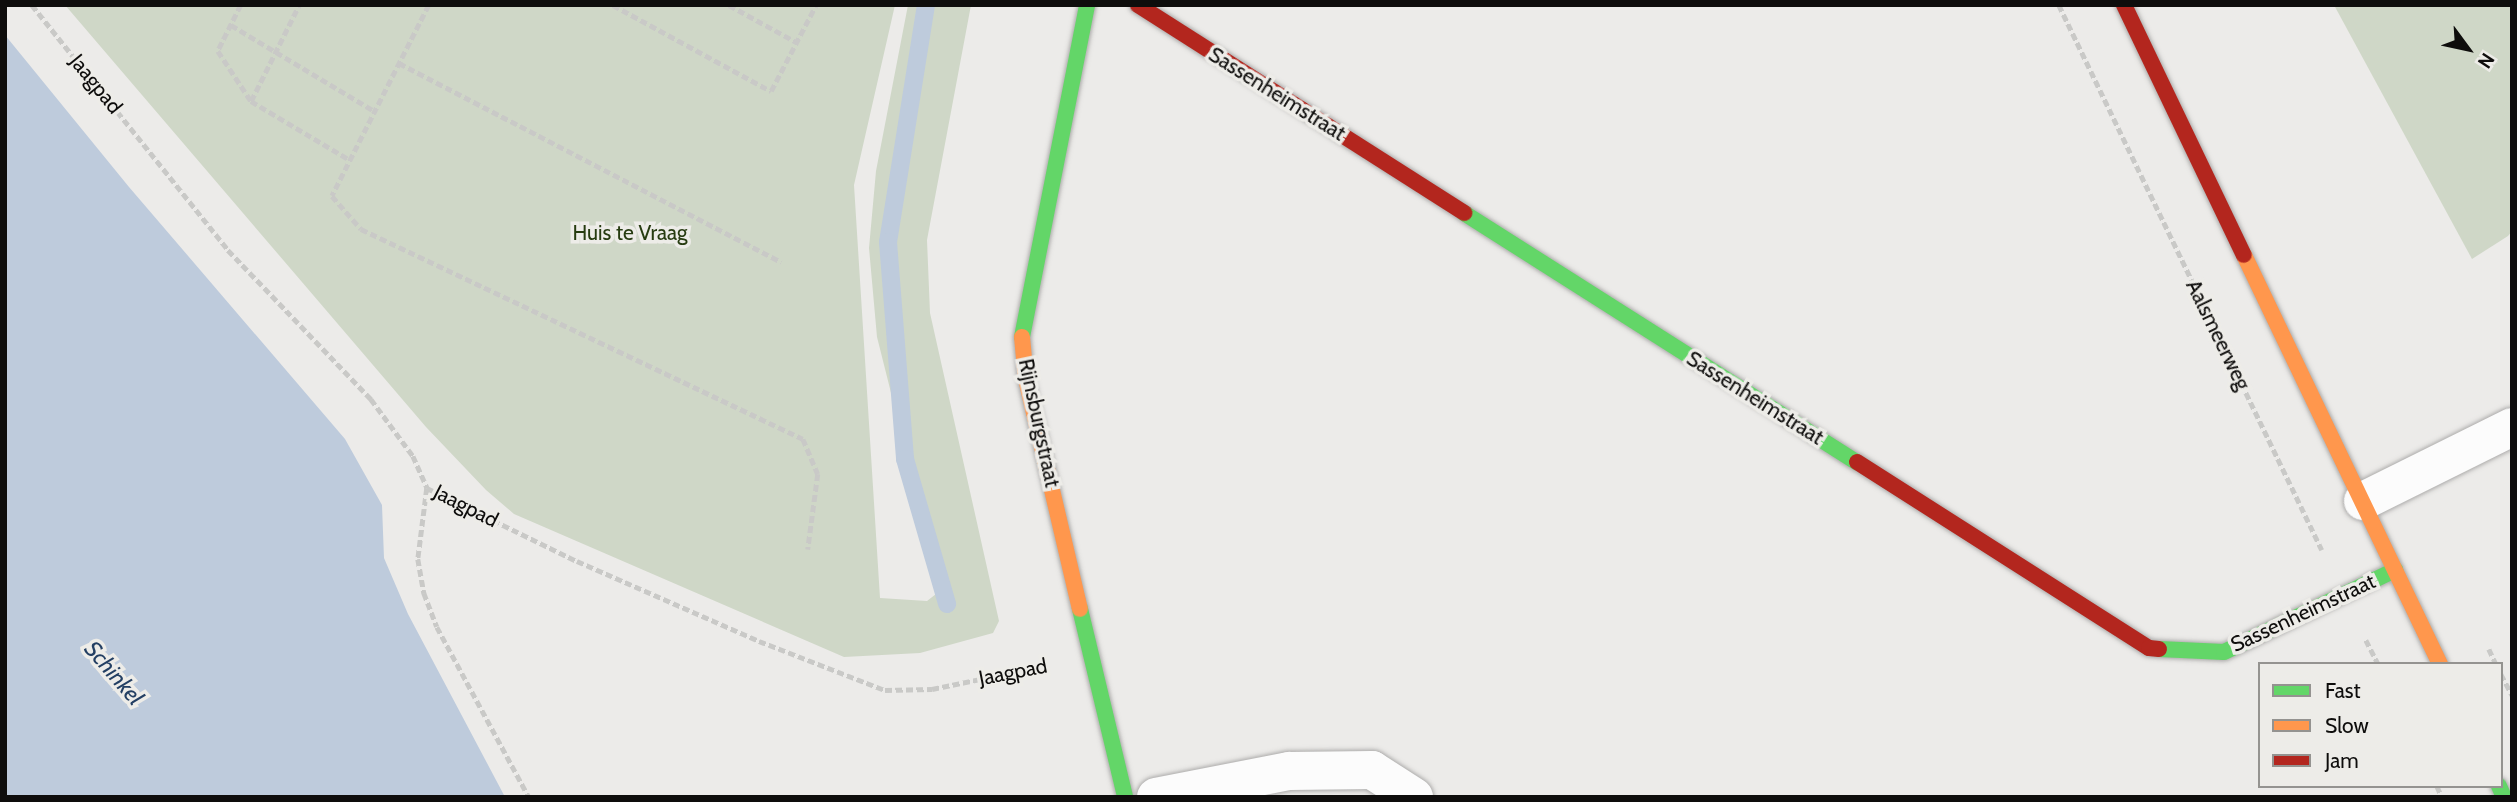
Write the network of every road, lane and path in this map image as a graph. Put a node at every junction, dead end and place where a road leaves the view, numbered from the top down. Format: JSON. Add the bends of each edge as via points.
{"nodes":[{"id":1,"x":32,"y":5,"type":"edge"},
{"id":2,"x":241,"y":5,"type":"edge"},
{"id":3,"x":299,"y":5,"type":"edge"},
{"id":4,"x":429,"y":5,"type":"edge"},
{"id":5,"x":612,"y":5,"type":"edge"},
{"id":6,"x":729,"y":5,"type":"edge"},
{"id":7,"x":816,"y":5,"type":"edge"},
{"id":8,"x":1087,"y":5,"type":"edge"},
{"id":9,"x":1138,"y":5,"type":"edge"},
{"id":10,"x":2060,"y":5,"type":"edge"},
{"id":11,"x":2124,"y":5,"type":"edge"},
{"id":12,"x":231,"y":25,"type":"junction"},
{"id":13,"x":796,"y":42,"type":"junction"},
{"id":14,"x":275,"y":51,"type":"junction"},
{"id":15,"x":399,"y":63,"type":"junction"},
{"id":16,"x":251,"y":102,"type":"junction"},
{"id":17,"x":374,"y":111,"type":"junction"},
{"id":18,"x":350,"y":160,"type":"junction"},
{"id":19,"x":781,"y":262,"type":"dead end"},
{"id":20,"x":2512,"y":427,"type":"edge"},
{"id":21,"x":427,"y":488,"type":"junction"},
{"id":22,"x":2363,"y":501,"type":"junction"},
{"id":23,"x":808,"y":549,"type":"dead end"},
{"id":24,"x":2395,"y":570,"type":"junction"},
{"id":25,"x":2344,"y":595,"type":"junction"},
{"id":26,"x":1091,"y":656,"type":"junction"},
{"id":27,"x":2377,"y":662,"type":"edge"},
{"id":28,"x":2439,"y":662,"type":"edge"},
{"id":29,"x":2503,"y":678,"type":"edge"},
{"id":30,"x":2512,"y":695,"type":"edge"},
{"id":31,"x":529,"y":797,"type":"edge"},
{"id":32,"x":1125,"y":797,"type":"edge"},
{"id":33,"x":1156,"y":797,"type":"edge"},
{"id":34,"x":1414,"y":797,"type":"edge"}],
"edges":[{"from":1,"to":21,"type":"path","name":"Jaagpad","via":[[228,250],[371,399],[413,456]]},
{"from":2,"to":12,"type":"path"},
{"from":3,"to":14,"type":"path"},
{"from":4,"to":15,"type":"path"},
{"from":5,"to":13,"type":"path","via":[[771,91]]},
{"from":6,"to":13,"type":"path"},
{"from":7,"to":13,"type":"path"},
{"from":8,"to":26,"type":"street","name":"Rijnsburgstraat","via":[[1022,333],[1026,379]]},
{"from":9,"to":25,"type":"street","name":"Sassenheimstraat","via":[[2149,648],[2224,652]]},
{"from":10,"to":25,"type":"path","name":"Aalsmeerweg"},
{"from":11,"to":22,"type":"street"},
{"from":12,"to":14,"type":"path"},
{"from":12,"to":16,"type":"path","via":[[218,51]]},
{"from":14,"to":16,"type":"path"},
{"from":14,"to":17,"type":"path"},
{"from":15,"to":17,"type":"path"},
{"from":15,"to":19,"type":"path"},
{"from":16,"to":18,"type":"path"},
{"from":17,"to":18,"type":"path"},
{"from":18,"to":23,"type":"path","via":[[332,195],[361,229],[803,439],[818,474]]},
{"from":20,"to":22,"type":"street"},
{"from":21,"to":26,"type":"path","name":"Jaagpad","via":[[589,567],[885,690],[933,689]]},
{"from":21,"to":31,"type":"path","via":[[418,558],[424,593],[436,627]]},
{"from":22,"to":24,"type":"street"},
{"from":24,"to":25,"type":"street","name":"Sassenheimstraat"},
{"from":24,"to":28,"type":"street"},
{"from":25,"to":27,"type":"path","name":"Aalsmeerweg"},
{"from":26,"to":32,"type":"street","name":"Rijnsburgstraat"},
{"from":29,"to":30,"type":"path"},
{"from":33,"to":34,"type":"street","via":[[1289,771],[1372,770]]}]}
